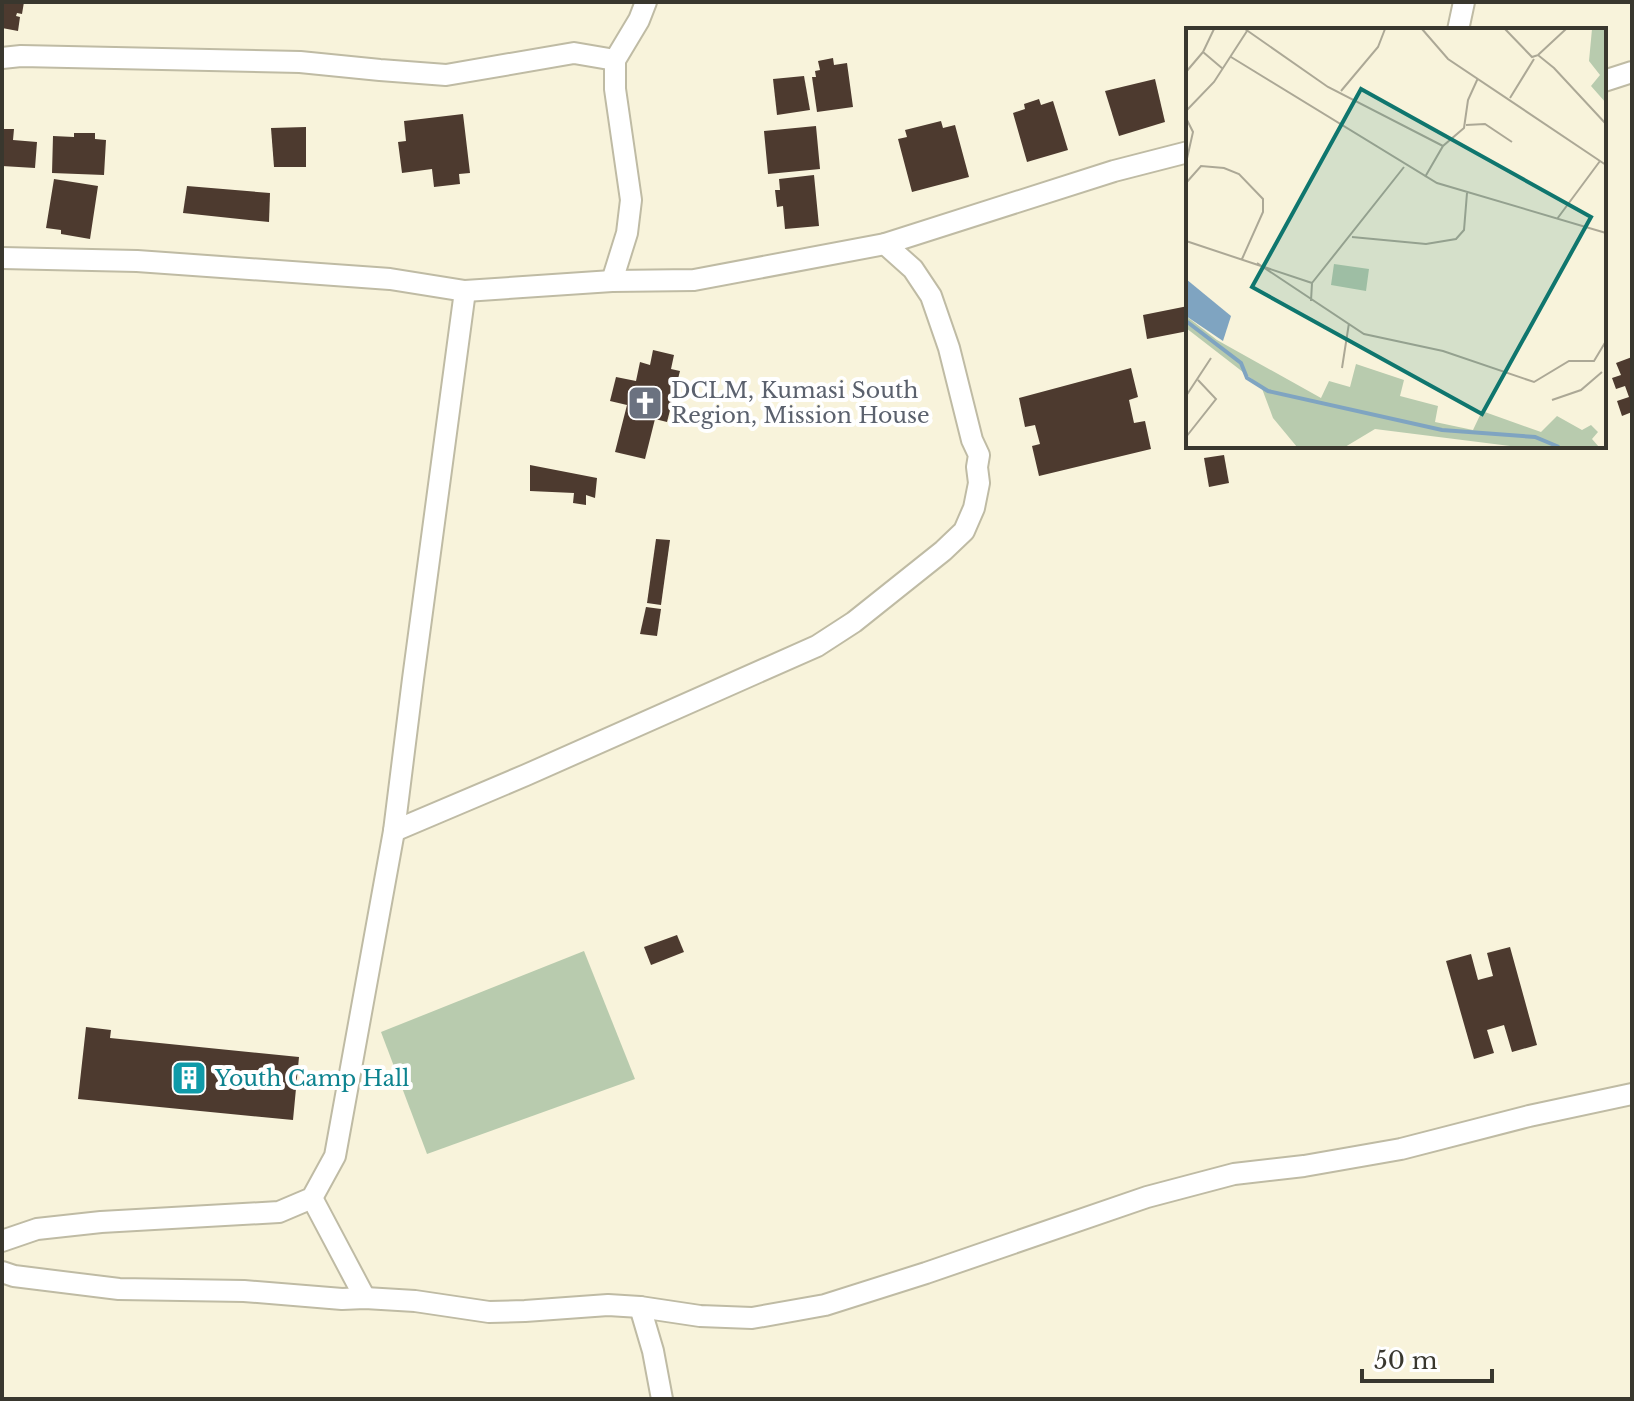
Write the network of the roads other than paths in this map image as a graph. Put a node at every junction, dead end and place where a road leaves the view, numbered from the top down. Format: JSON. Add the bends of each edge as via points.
{"nodes":[{"id":1,"x":646,"y":2,"type":"edge"},
{"id":2,"x":1464,"y":2,"type":"edge"},
{"id":3,"x":1458,"y":28,"type":"edge"},
{"id":4,"x":2,"y":58,"type":"edge"},
{"id":5,"x":615,"y":60,"type":"junction"},
{"id":6,"x":1632,"y":72,"type":"edge"},
{"id":7,"x":1606,"y":80,"type":"edge"},
{"id":8,"x":1186,"y":153,"type":"edge"},
{"id":9,"x":885,"y":244,"type":"junction"},
{"id":10,"x":2,"y":258,"type":"edge"},
{"id":11,"x":612,"y":281,"type":"junction"},
{"id":12,"x":465,"y":291,"type":"junction"},
{"id":13,"x":394,"y":831,"type":"junction"},
{"id":14,"x":1632,"y":1094,"type":"edge"},
{"id":15,"x":312,"y":1198,"type":"junction"},
{"id":16,"x":2,"y":1241,"type":"edge"},
{"id":17,"x":2,"y":1272,"type":"edge"},
{"id":18,"x":365,"y":1298,"type":"junction"},
{"id":19,"x":640,"y":1307,"type":"junction"},
{"id":20,"x":662,"y":1399,"type":"edge"}],
"edges":[{"from":1,"to":5,"type":"street"},
{"from":2,"to":3,"type":"street"},
{"from":4,"to":5,"type":"street","via":[[300,62],[446,75],[574,53]]},
{"from":5,"to":11,"type":"street","via":[[631,200]]},
{"from":6,"to":7,"type":"street"},
{"from":8,"to":9,"type":"street"},
{"from":9,"to":11,"type":"street","via":[[694,280]]},
{"from":9,"to":13,"type":"street","via":[[913,269],[931,296],[979,455],[979,483],[964,531],[817,646]]},
{"from":10,"to":12,"type":"street","via":[[137,261],[390,279]]},
{"from":11,"to":12,"type":"street"},
{"from":12,"to":13,"type":"street"},
{"from":13,"to":15,"type":"street","via":[[335,1156]]},
{"from":14,"to":19,"type":"street","via":[[1401,1149],[1234,1174],[1147,1197],[825,1305],[752,1318]]},
{"from":15,"to":16,"type":"street","via":[[279,1212],[101,1222],[37,1229]]},
{"from":15,"to":18,"type":"street"},
{"from":17,"to":18,"type":"street","via":[[119,1289]]},
{"from":18,"to":19,"type":"street","via":[[489,1312]]},
{"from":19,"to":20,"type":"street"}]}
